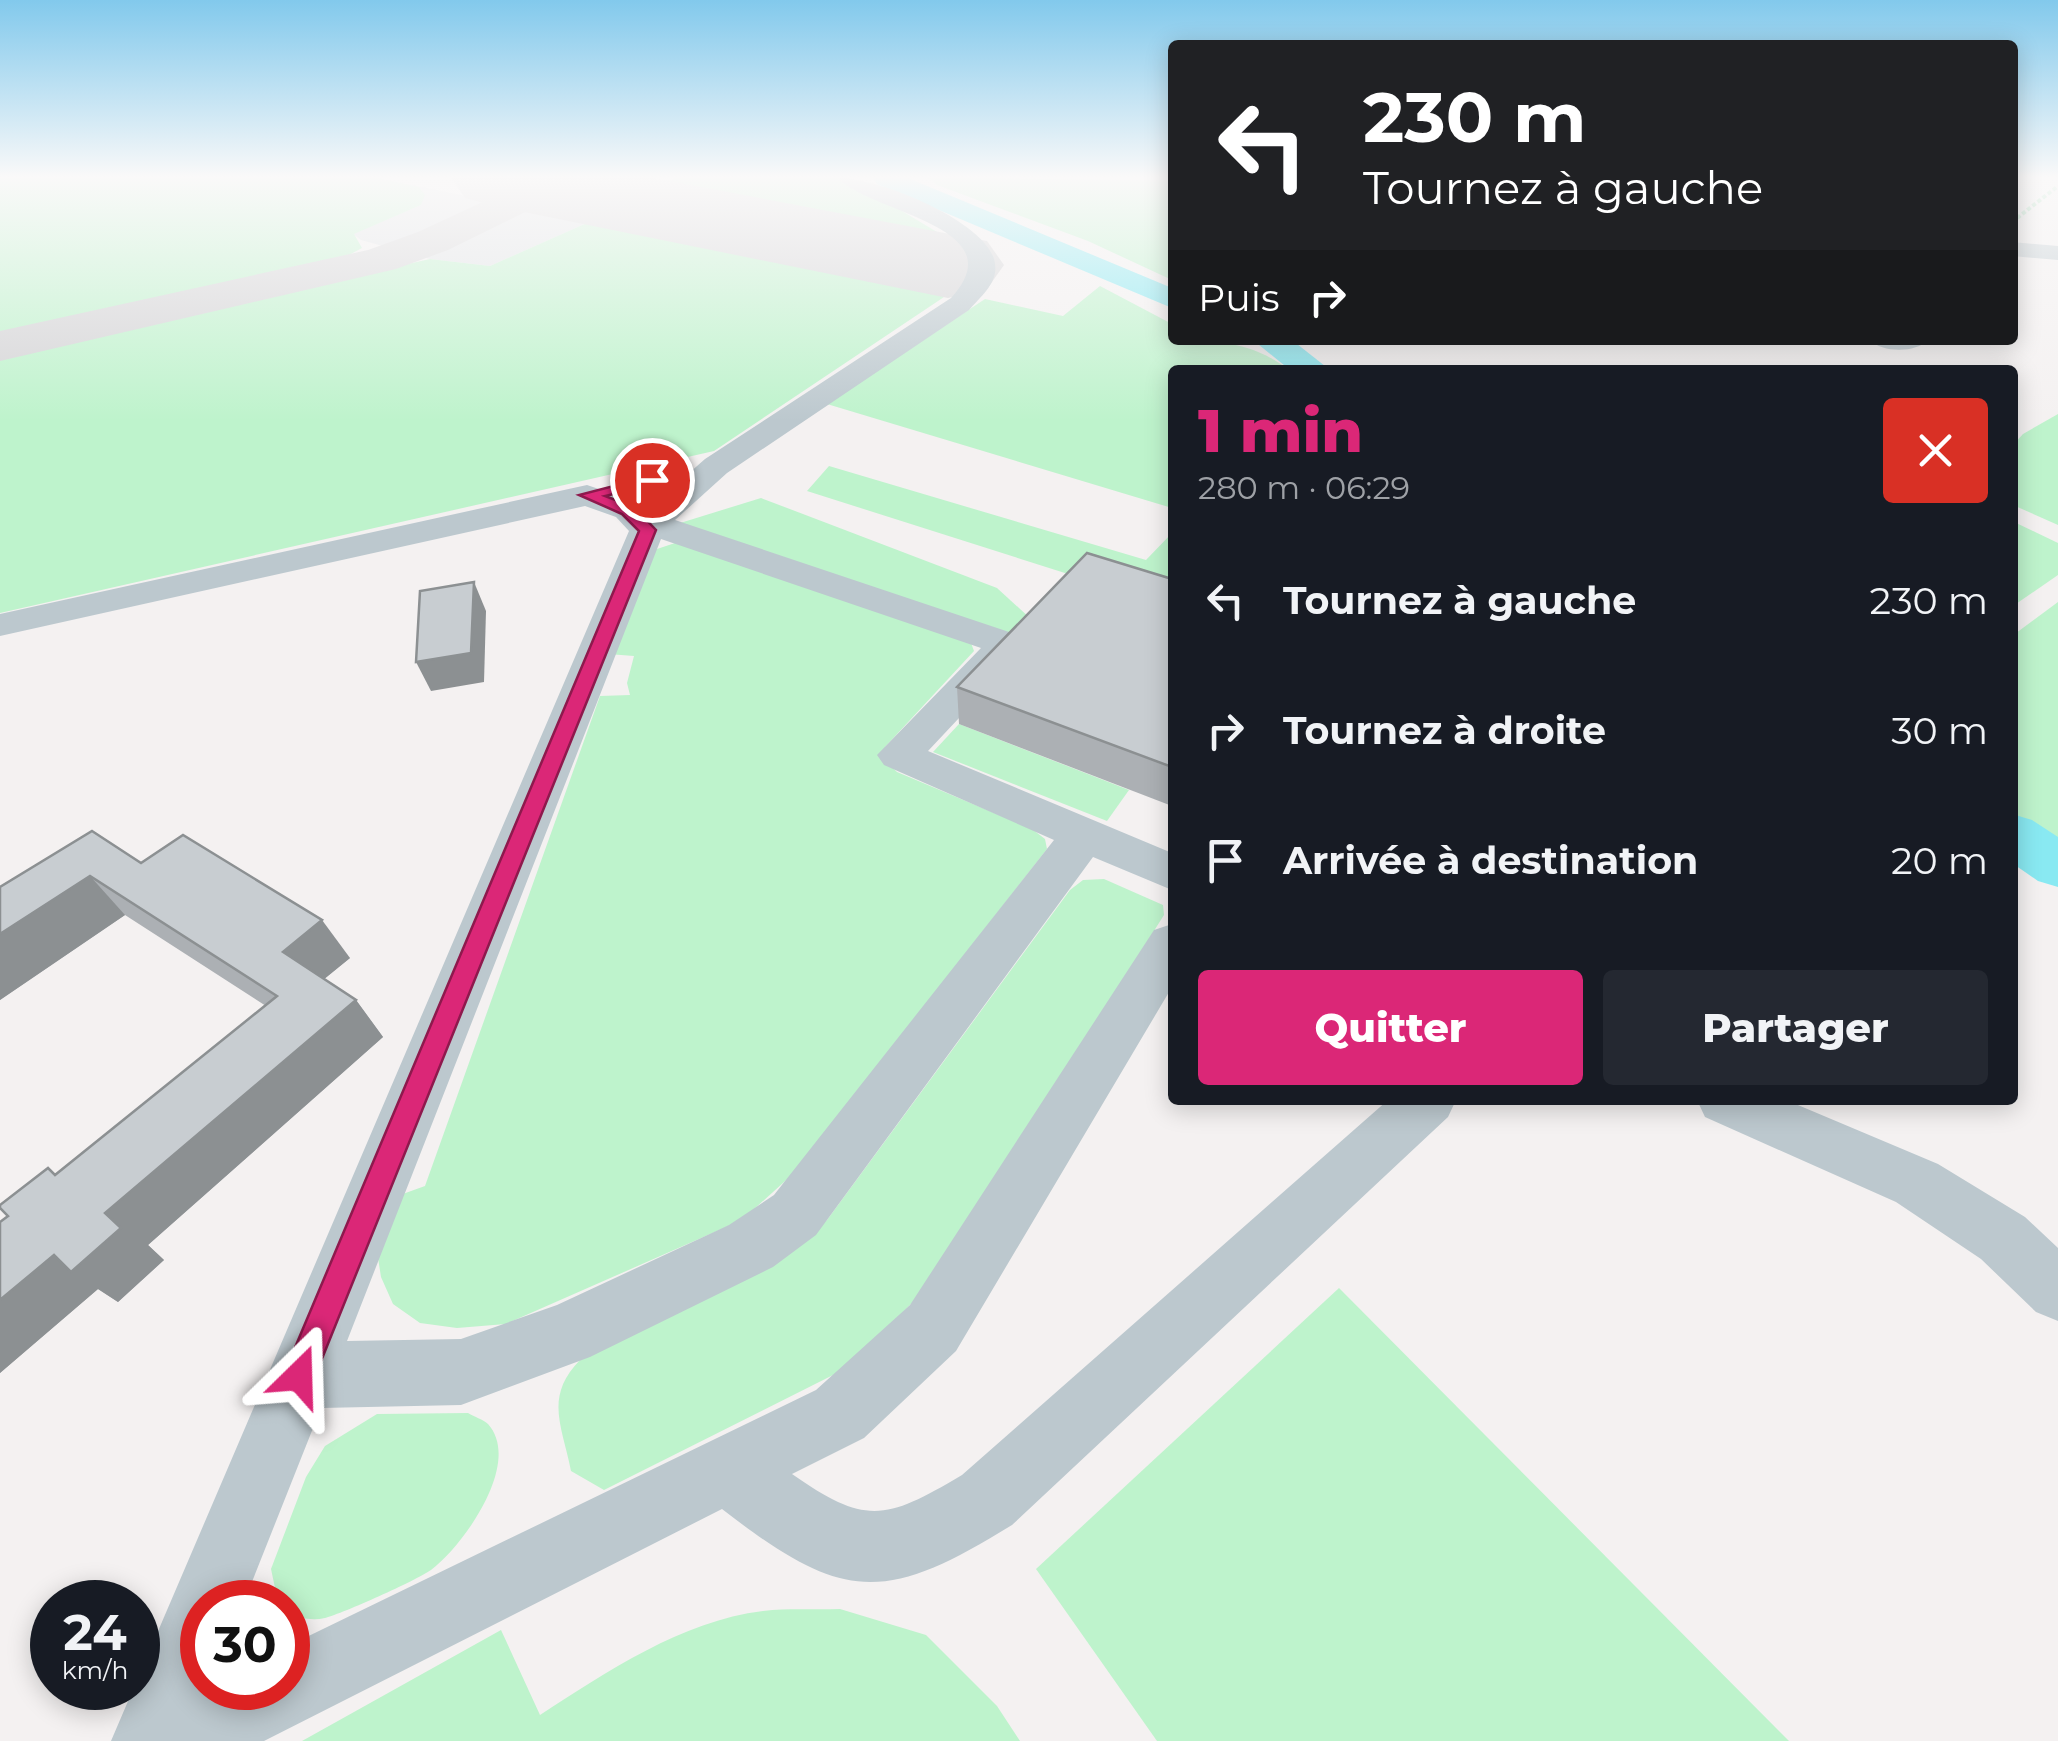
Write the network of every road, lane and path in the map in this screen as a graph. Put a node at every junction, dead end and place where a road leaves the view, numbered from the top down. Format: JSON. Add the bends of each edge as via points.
{"nodes":[{"id":1,"x":987,"y":259,"type":"edge"},
{"id":2,"x":716,"y":466,"type":"junction"},
{"id":3,"x":588,"y":495,"type":"junction"},
{"id":4,"x":647,"y":530,"type":"junction"},
{"id":5,"x":0,"y":625,"type":"edge"},
{"id":6,"x":1084,"y":835,"type":"junction"},
{"id":7,"x":1168,"y":870,"type":"edge"},
{"id":8,"x":1168,"y":950,"type":"edge"},
{"id":9,"x":1422,"y":1105,"type":"edge"},
{"id":10,"x":1737,"y":1105,"type":"edge"},
{"id":11,"x":2058,"y":1290,"type":"edge"},
{"id":12,"x":299,"y":1376,"type":"junction"},
{"id":13,"x":728,"y":1470,"type":"junction"},
{"id":14,"x":216,"y":1580,"type":"edge"},
{"id":15,"x":180,"y":1669,"type":"edge"},
{"id":16,"x":310,"y":1676,"type":"edge"},
{"id":17,"x":241,"y":1710,"type":"edge"},
{"id":18,"x":151,"y":1741,"type":"edge"},
{"id":19,"x":178,"y":1741,"type":"edge"}],
"edges":[{"from":1,"to":2,"type":"street","via":[[980,288],[960,304]]},
{"from":2,"to":3,"type":"street"},
{"from":2,"to":4,"type":"street"},
{"from":3,"to":4,"type":"street","via":[[628,510]]},
{"from":3,"to":5,"type":"street"},
{"from":4,"to":6,"type":"street","via":[[664,528],[1019,631],[899,756]]},
{"from":4,"to":12,"type":"street"},
{"from":6,"to":7,"type":"street"},
{"from":6,"to":12,"type":"street","via":[[795,1216],[751,1246],[566,1334],[461,1372]]},
{"from":8,"to":13,"type":"street","via":[[932,1328],[840,1414]]},
{"from":9,"to":13,"type":"street","via":[[987,1500],[936,1533],[870,1551],[818,1538]]},
{"from":10,"to":11,"type":"street","via":[[1917,1183],[2003,1238]]},
{"from":12,"to":14,"type":"street"},
{"from":13,"to":16,"type":"street"},
{"from":15,"to":18,"type":"street"},
{"from":17,"to":19,"type":"street"}]}
